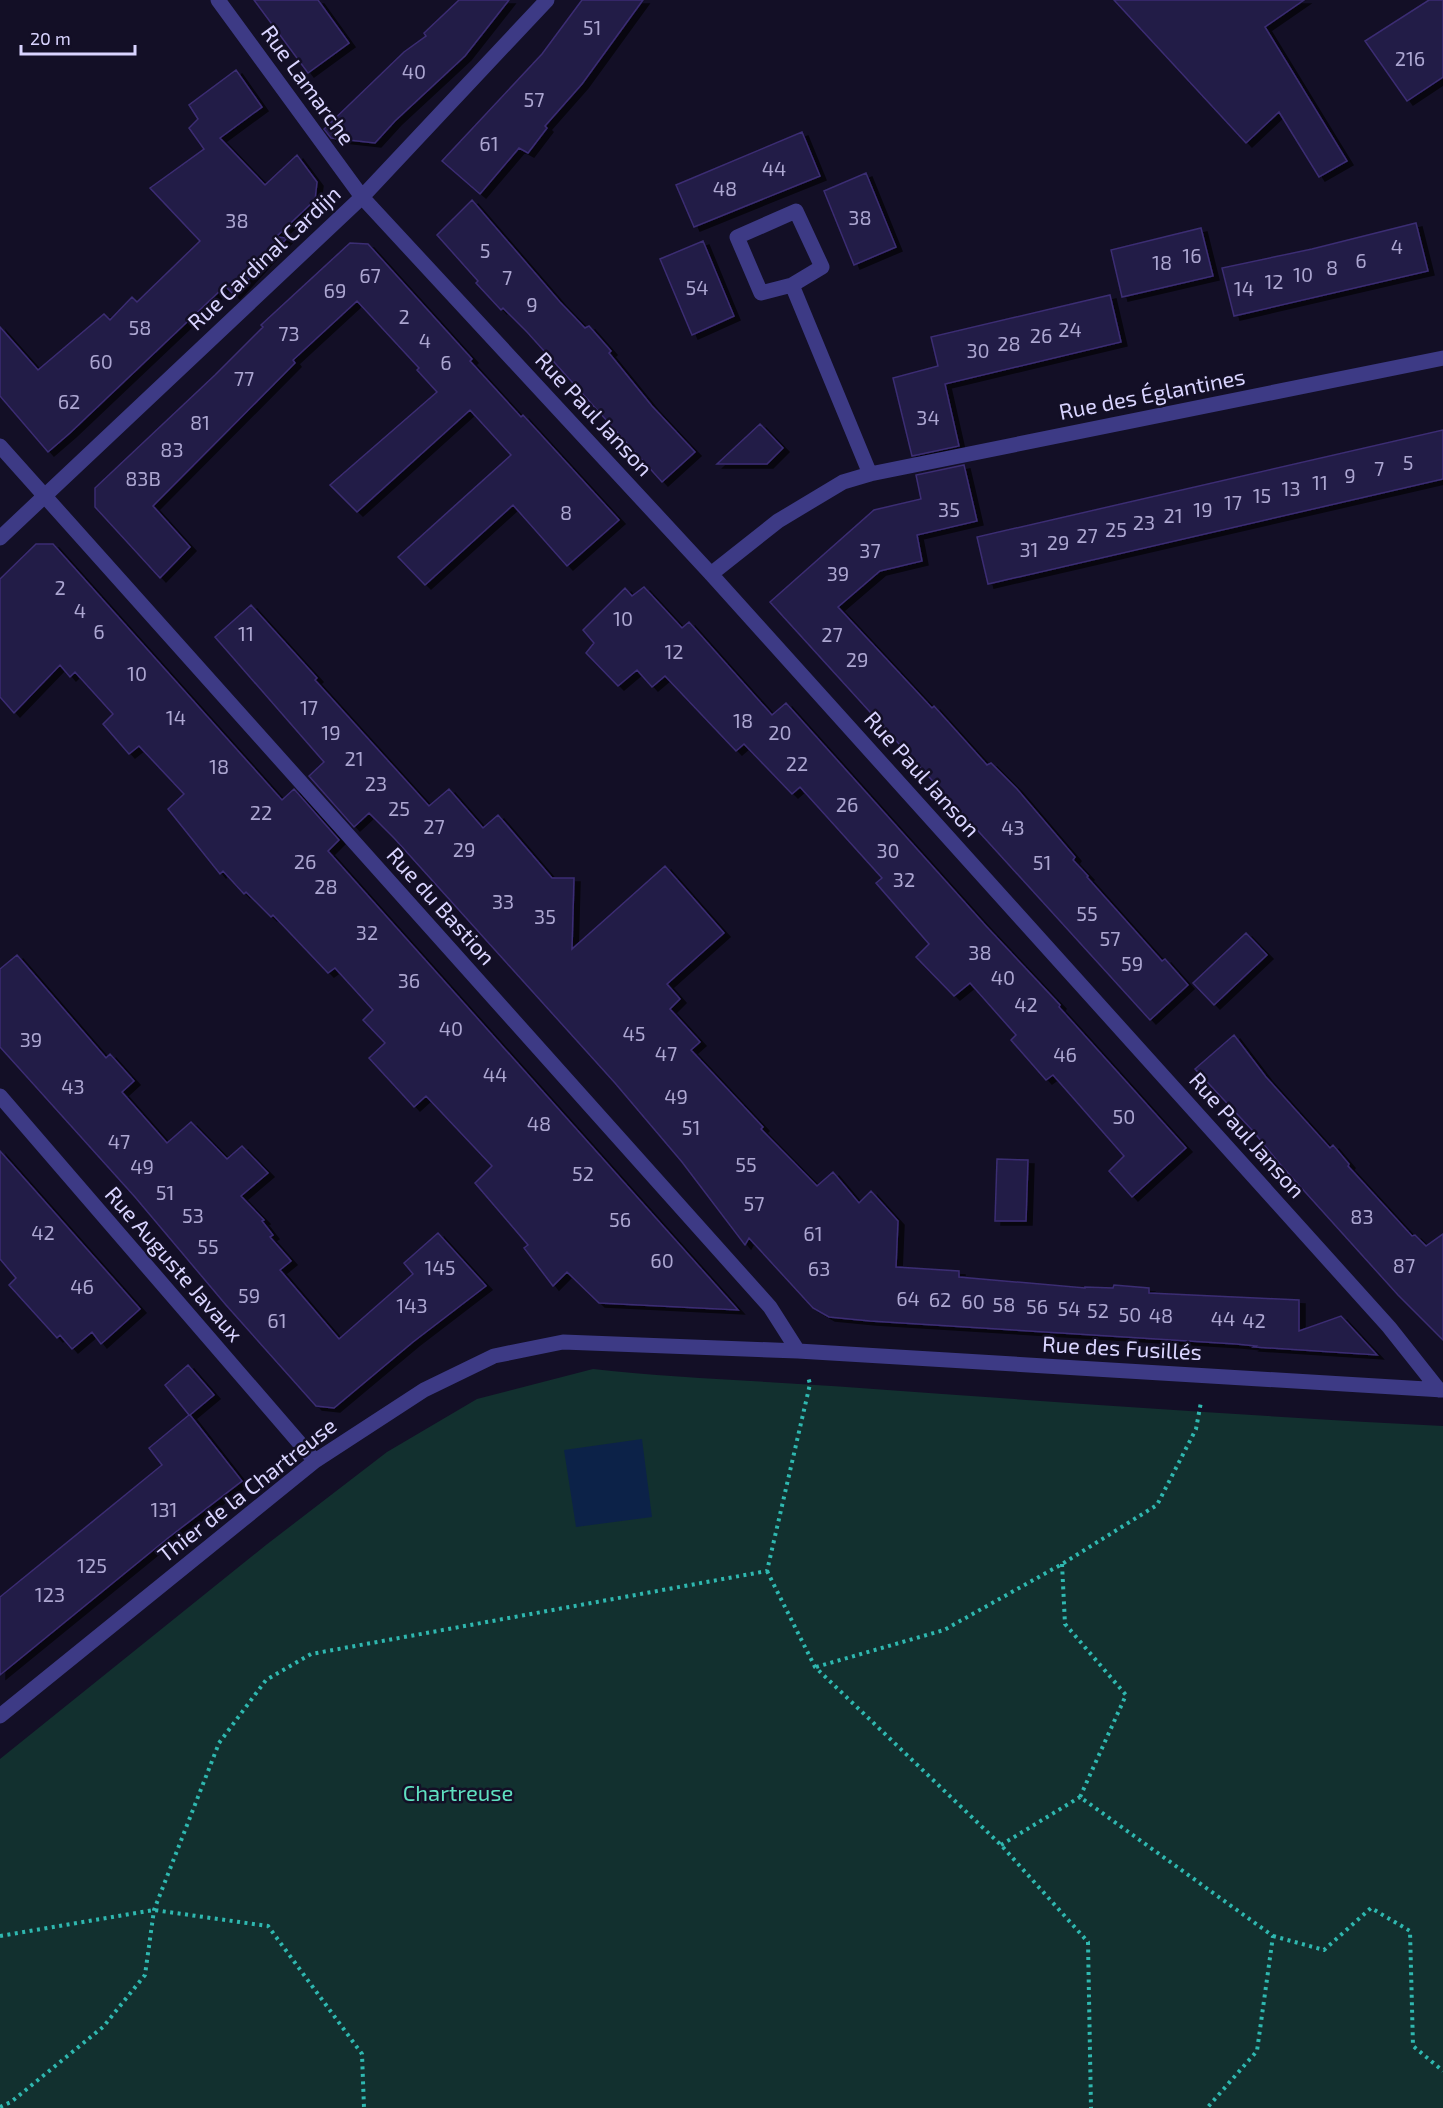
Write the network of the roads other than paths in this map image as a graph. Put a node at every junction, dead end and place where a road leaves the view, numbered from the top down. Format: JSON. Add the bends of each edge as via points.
{"nodes":[{"id":1,"x":218,"y":0,"type":"edge"},
{"id":2,"x":547,"y":0,"type":"edge"},
{"id":3,"x":362,"y":197,"type":"junction"},
{"id":4,"x":792,"y":285,"type":"junction"},
{"id":5,"x":1443,"y":358,"type":"edge"},
{"id":6,"x":0,"y":446,"type":"edge"},
{"id":7,"x":870,"y":474,"type":"junction"},
{"id":8,"x":43,"y":496,"type":"junction"},
{"id":9,"x":0,"y":538,"type":"edge"},
{"id":10,"x":711,"y":574,"type":"junction"},
{"id":11,"x":0,"y":1096,"type":"edge"},
{"id":12,"x":798,"y":1351,"type":"junction"},
{"id":13,"x":1441,"y":1390,"type":"edge"},
{"id":14,"x":315,"y":1461,"type":"junction"},
{"id":15,"x":0,"y":1716,"type":"edge"}],
"edges":[{"from":1,"to":3,"type":"street","name":"Rue Lamarche"},
{"from":2,"to":3,"type":"street","name":"Rue Cardinal Cardijn"},
{"from":3,"to":8,"type":"street","name":"Rue Cardinal Cardijn"},
{"from":3,"to":10,"type":"street","name":"Rue Paul Janson"},
{"from":4,"to":4,"type":"street","via":[[822,267],[796,211],[737,237],[760,293]]},
{"from":4,"to":7,"type":"street"},
{"from":5,"to":7,"type":"street","name":"Rue des Églantines"},
{"from":6,"to":8,"type":"street","name":"Rue du Bastion"},
{"from":7,"to":10,"type":"street","name":"Rue des Églantines","via":[[843,482],[778,521]]},
{"from":8,"to":9,"type":"street","name":"Rue Cardinal Cardijn"},
{"from":8,"to":12,"type":"street","name":"Rue du Bastion","via":[[770,1308]]},
{"from":10,"to":13,"type":"street","name":"Rue Paul Janson","via":[[1373,1309]]},
{"from":11,"to":14,"type":"street","name":"Rue Auguste Javaux"},
{"from":12,"to":13,"type":"street","name":"Rue des Fusillés"},
{"from":12,"to":14,"type":"street","name":"Thier de la Chartreuse","via":[[563,1342],[494,1356],[424,1390]]},
{"from":14,"to":15,"type":"street","name":"Thier de la Chartreuse"}]}
